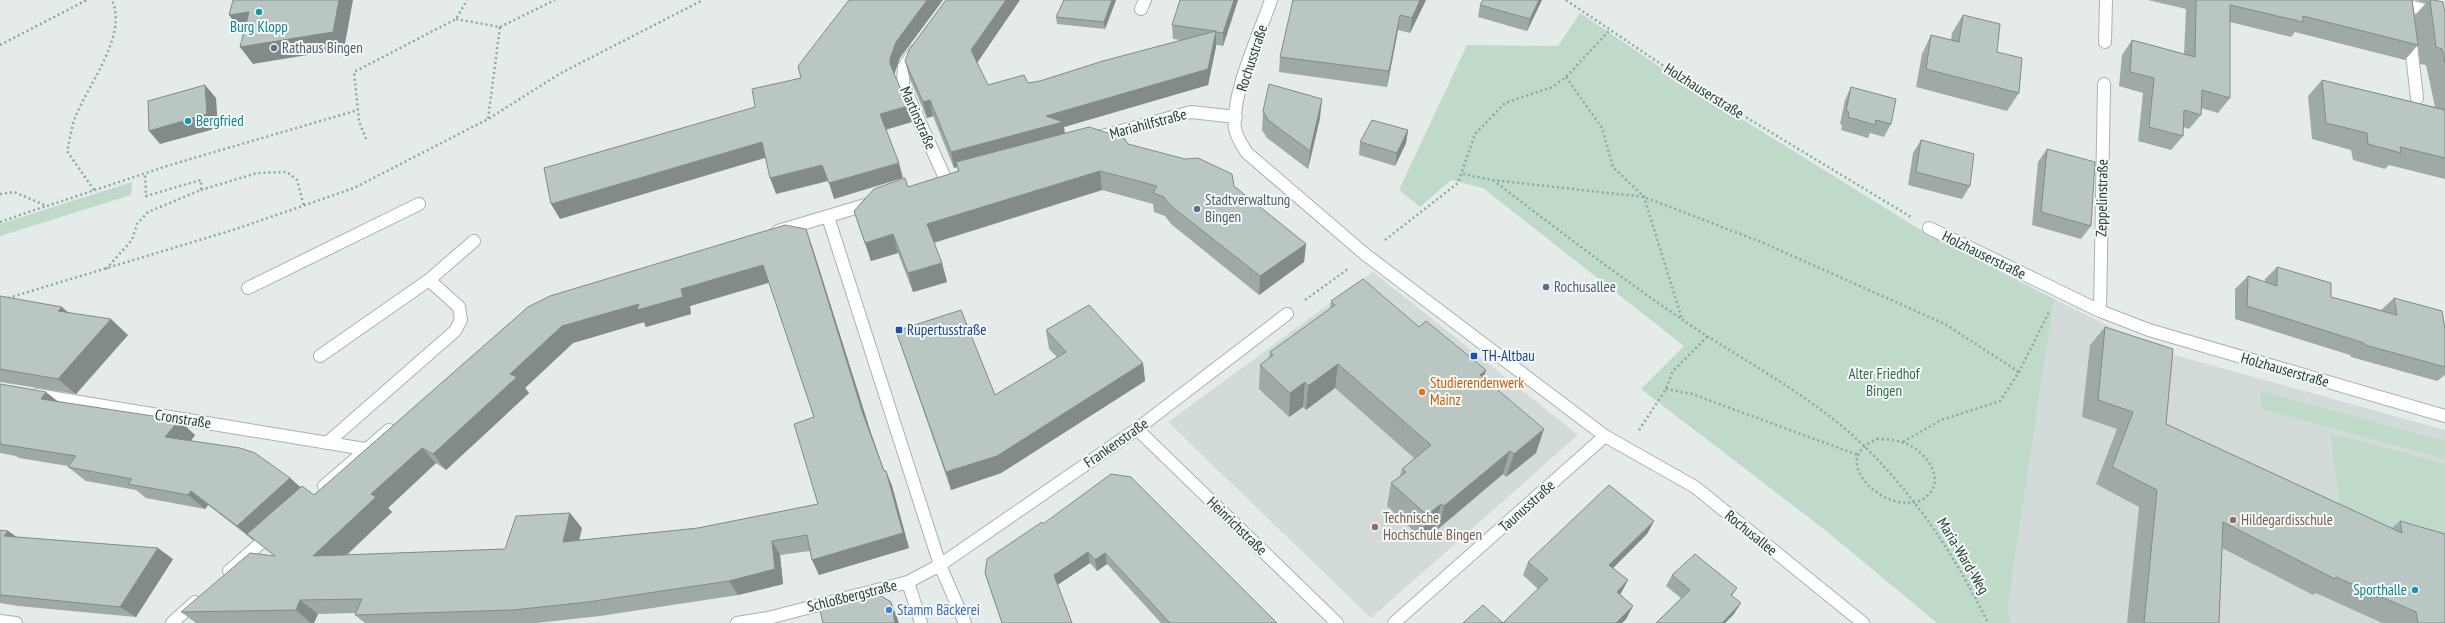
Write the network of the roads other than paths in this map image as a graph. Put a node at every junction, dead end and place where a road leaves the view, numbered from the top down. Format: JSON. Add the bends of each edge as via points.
{"nodes":[{"id":1,"x":1271,"y":0,"type":"edge"},
{"id":2,"x":2106,"y":0,"type":"edge"},
{"id":3,"x":2383,"y":0,"type":"edge"},
{"id":4,"x":2445,"y":15,"type":"edge"},
{"id":5,"x":2409,"y":29,"type":"edge"},
{"id":6,"x":2105,"y":42,"type":"dead end"},
{"id":7,"x":920,"y":44,"type":"edge"},
{"id":8,"x":2104,"y":84,"type":"dead end"},
{"id":9,"x":2417,"y":98,"type":"dead end"},
{"id":10,"x":1236,"y":117,"type":"junction"},
{"id":11,"x":1083,"y":141,"type":"edge"},
{"id":12,"x":930,"y":183,"type":"edge"},
{"id":13,"x":886,"y":198,"type":"edge"},
{"id":14,"x":419,"y":204,"type":"dead end"},
{"id":15,"x":828,"y":217,"type":"junction"},
{"id":16,"x":1929,"y":228,"type":"road end"},
{"id":17,"x":768,"y":234,"type":"edge"},
{"id":18,"x":474,"y":241,"type":"dead end"},
{"id":19,"x":430,"y":280,"type":"junction"},
{"id":20,"x":248,"y":288,"type":"dead end"},
{"id":21,"x":2100,"y":311,"type":"junction"},
{"id":22,"x":1287,"y":314,"type":"road end"},
{"id":23,"x":320,"y":356,"type":"dead end"},
{"id":24,"x":23,"y":393,"type":"edge"},
{"id":25,"x":2445,"y":416,"type":"edge"},
{"id":26,"x":401,"y":420,"type":"edge"},
{"id":27,"x":1137,"y":429,"type":"junction"},
{"id":28,"x":1605,"y":436,"type":"junction"},
{"id":29,"x":327,"y":443,"type":"junction"},
{"id":30,"x":366,"y":449,"type":"junction"},
{"id":31,"x":313,"y":497,"type":"edge"},
{"id":32,"x":283,"y":523,"type":"edge"},
{"id":33,"x":940,"y":565,"type":"junction"},
{"id":34,"x":219,"y":581,"type":"edge"},
{"id":35,"x":908,"y":582,"type":"junction"},
{"id":36,"x":207,"y":591,"type":"edge"},
{"id":37,"x":0,"y":621,"type":"edge"},
{"id":38,"x":16,"y":623,"type":"edge"},
{"id":39,"x":172,"y":623,"type":"edge"},
{"id":40,"x":737,"y":623,"type":"edge"},
{"id":41,"x":921,"y":623,"type":"edge"},
{"id":42,"x":965,"y":623,"type":"edge"},
{"id":43,"x":1337,"y":623,"type":"edge"},
{"id":44,"x":1394,"y":623,"type":"edge"},
{"id":45,"x":1863,"y":623,"type":"edge"}],
"edges":[{"from":1,"to":10,"type":"street","name":"Rochusstraße","via":[[1239,96]]},
{"from":2,"to":6,"type":"street"},
{"from":3,"to":4,"type":"street","via":[[2406,9]]},
{"from":5,"to":9,"type":"street"},
{"from":7,"to":12,"type":"street","name":"Martinstraße","via":[[906,62],[901,77],[949,177]]},
{"from":8,"to":21,"type":"street","name":"Zeppelinstraße"},
{"from":10,"to":11,"type":"street","name":"Mariahilfstraße","via":[[1191,112]]},
{"from":10,"to":28,"type":"street","name":"Rochusallee","via":[[1235,128],[1239,141],[1247,153],[1366,255]]},
{"from":13,"to":15,"type":"street"},
{"from":14,"to":20,"type":"street"},
{"from":15,"to":17,"type":"street"},
{"from":15,"to":33,"type":"street"},
{"from":16,"to":21,"type":"street","name":"Holzhauserstraße"},
{"from":18,"to":19,"type":"street"},
{"from":19,"to":23,"type":"street"},
{"from":19,"to":29,"type":"street","via":[[459,307],[461,320],[455,331]]},
{"from":21,"to":25,"type":"street","name":"Holzhauserstraße","via":[[2206,348]]},
{"from":22,"to":27,"type":"street","name":"Frankenstraße"},
{"from":24,"to":29,"type":"street","name":"Cronstraße"},
{"from":26,"to":30,"type":"street"},
{"from":27,"to":33,"type":"street","name":"Frankenstraße"},
{"from":27,"to":43,"type":"street","name":"Heinrichstraße"},
{"from":28,"to":44,"type":"street","name":"Taunusstraße"},
{"from":28,"to":45,"type":"street","name":"Rochusallee","via":[[1695,487]]},
{"from":29,"to":30,"type":"street","name":"Cronstraße"},
{"from":30,"to":31,"type":"street"},
{"from":32,"to":34,"type":"street"},
{"from":33,"to":35,"type":"street","name":"Schloßbergstraße"},
{"from":33,"to":42,"type":"street"},
{"from":35,"to":40,"type":"street","name":"Schloßbergstraße","via":[[768,618]]},
{"from":35,"to":41,"type":"street"},
{"from":36,"to":39,"type":"street"},
{"from":37,"to":38,"type":"street"}]}
